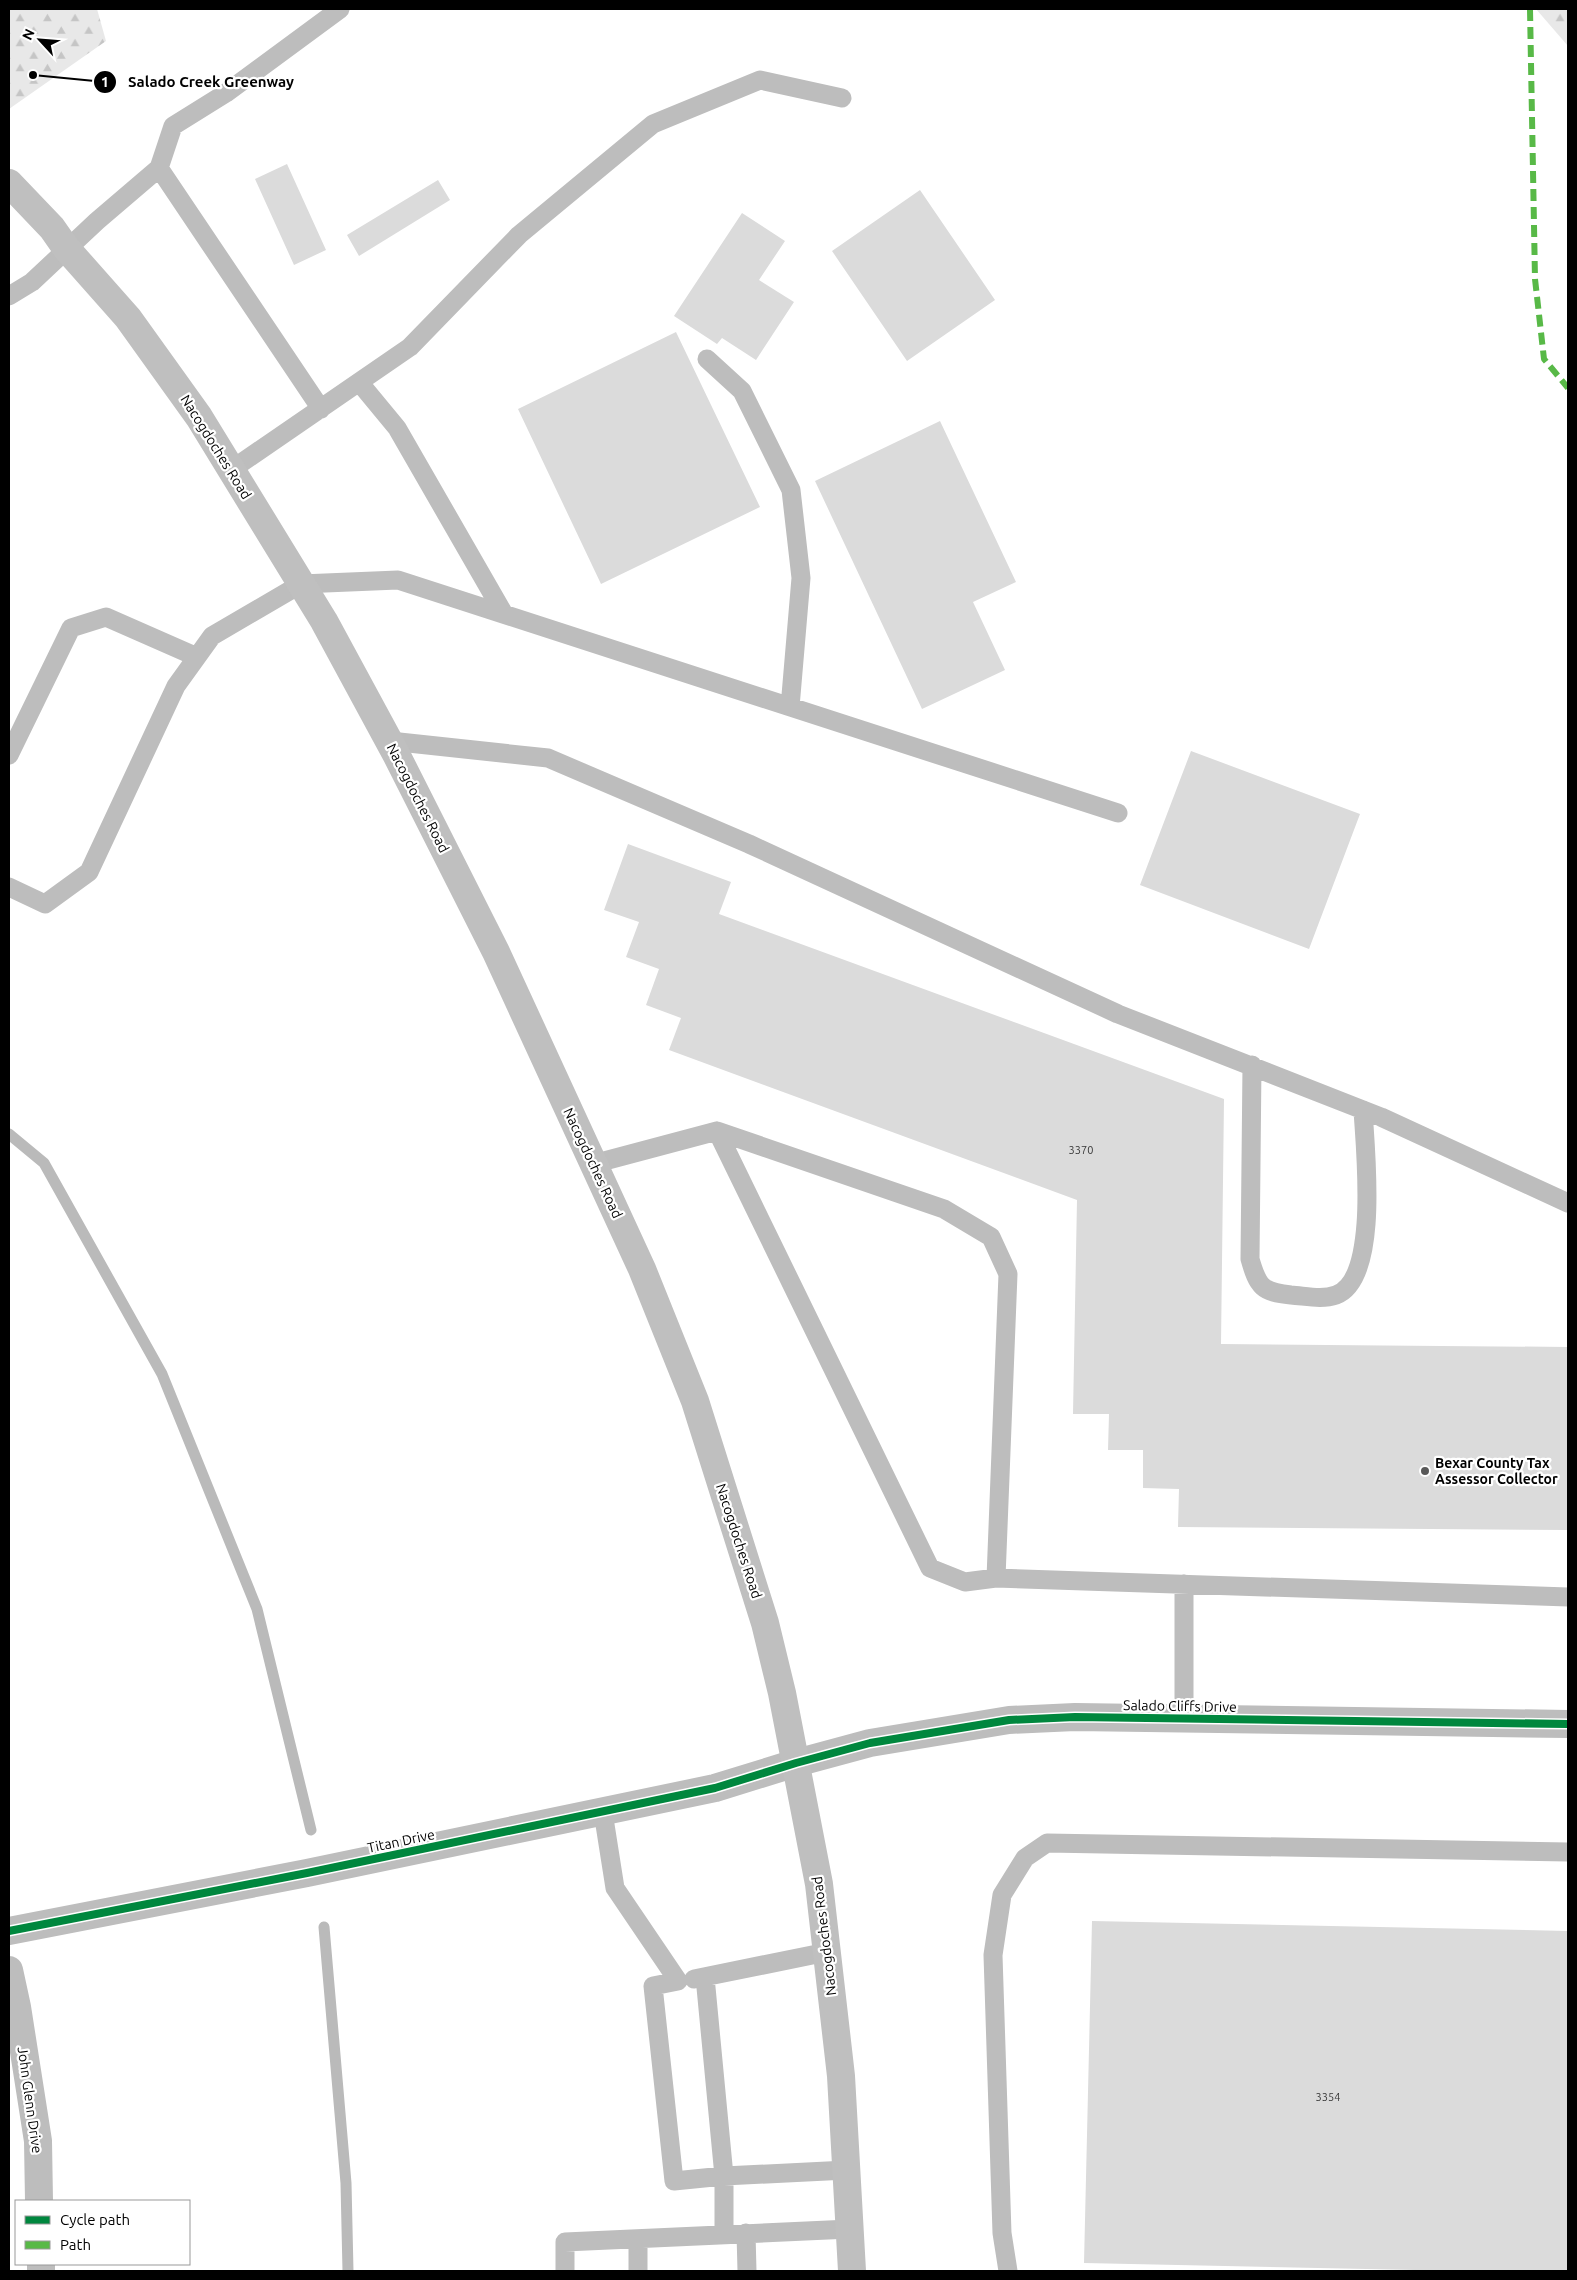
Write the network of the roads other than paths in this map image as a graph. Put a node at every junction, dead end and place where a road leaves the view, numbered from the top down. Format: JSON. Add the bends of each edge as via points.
{"nodes":[{"id":1,"x":340,"y":9,"type":"edge"},
{"id":2,"x":842,"y":98,"type":"dead end"},
{"id":3,"x":159,"y":168,"type":"junction"},
{"id":4,"x":9,"y":183,"type":"edge"},
{"id":5,"x":66,"y":248,"type":"junction"},
{"id":6,"x":9,"y":296,"type":"edge"},
{"id":7,"x":707,"y":359,"type":"dead end"},
{"id":8,"x":359,"y":382,"type":"junction"},
{"id":9,"x":321,"y":409,"type":"junction"},
{"id":10,"x":231,"y":470,"type":"junction"},
{"id":11,"x":301,"y":584,"type":"junction"},
{"id":12,"x":504,"y":614,"type":"junction"},
{"id":13,"x":197,"y":657,"type":"junction"},
{"id":14,"x":790,"y":707,"type":"junction"},
{"id":15,"x":390,"y":742,"type":"junction"},
{"id":16,"x":9,"y":755,"type":"edge"},
{"id":17,"x":1118,"y":813,"type":"dead end"},
{"id":18,"x":9,"y":887,"type":"edge"},
{"id":19,"x":1252,"y":1066,"type":"junction"},
{"id":20,"x":1364,"y":1110,"type":"junction"},
{"id":21,"x":716,"y":1130,"type":"junction"},
{"id":22,"x":593,"y":1164,"type":"junction"},
{"id":23,"x":1568,"y":1204,"type":"edge"},
{"id":24,"x":996,"y":1578,"type":"junction"},
{"id":25,"x":1184,"y":1584,"type":"junction"},
{"id":26,"x":1568,"y":1597,"type":"edge"},
{"id":27,"x":1184,"y":1719,"type":"junction"},
{"id":28,"x":1568,"y":1724,"type":"edge"},
{"id":29,"x":796,"y":1763,"type":"junction"},
{"id":30,"x":603,"y":1812,"type":"junction"},
{"id":31,"x":1568,"y":1852,"type":"edge"},
{"id":32,"x":9,"y":1931,"type":"edge"},
{"id":33,"x":827,"y":1952,"type":"junction"},
{"id":34,"x":9,"y":1970,"type":"edge"},
{"id":35,"x":705,"y":1977,"type":"junction"},
{"id":36,"x":678,"y":1981,"type":"junction"},
{"id":37,"x":847,"y":2170,"type":"junction"},
{"id":38,"x":724,"y":2176,"type":"junction"},
{"id":39,"x":40,"y":2200,"type":"edge"},
{"id":40,"x":850,"y":2228,"type":"junction"},
{"id":41,"x":746,"y":2233,"type":"junction"},
{"id":42,"x":724,"y":2235,"type":"junction"},
{"id":43,"x":638,"y":2239,"type":"junction"},
{"id":44,"x":564,"y":2271,"type":"edge"},
{"id":45,"x":638,"y":2271,"type":"edge"},
{"id":46,"x":747,"y":2271,"type":"edge"},
{"id":47,"x":852,"y":2271,"type":"edge"},
{"id":48,"x":1008,"y":2271,"type":"edge"}],
"edges":[{"from":1,"to":3,"type":"lane","via":[[226,93],[173,126]]},
{"from":2,"to":8,"type":"lane","via":[[760,80],[653,124],[519,235],[410,347]]},
{"from":3,"to":5,"type":"lane"},
{"from":3,"to":9,"type":"lane"},
{"from":4,"to":5,"type":"main road","name":"Nacogdoches Road","via":[[52,228]]},
{"from":5,"to":6,"type":"lane","via":[[32,282]]},
{"from":5,"to":10,"type":"main road","name":"Nacogdoches Road","via":[[128,318],[199,417]]},
{"from":7,"to":14,"type":"lane","via":[[742,391],[790,490],[801,578]]},
{"from":8,"to":9,"type":"lane"},
{"from":8,"to":12,"type":"lane","via":[[398,428]]},
{"from":9,"to":10,"type":"lane"},
{"from":10,"to":11,"type":"main road","name":"Nacogdoches Road"},
{"from":11,"to":12,"type":"lane","via":[[398,580]]},
{"from":11,"to":13,"type":"lane","via":[[212,636]]},
{"from":11,"to":15,"type":"main road","name":"Nacogdoches Road"},
{"from":12,"to":14,"type":"lane"},
{"from":13,"to":16,"type":"lane","via":[[106,617],[71,628]]},
{"from":13,"to":18,"type":"lane","via":[[176,686],[89,872],[45,904]]},
{"from":14,"to":17,"type":"lane"},
{"from":15,"to":19,"type":"lane","via":[[548,758],[749,844],[1118,1014]]},
{"from":15,"to":22,"type":"main road","name":"Nacogdoches Road","via":[[496,952]]},
{"from":19,"to":20,"type":"lane"},
{"from":19,"to":20,"type":"lane","via":[[1250,1260],[1256,1281],[1271,1293],[1320,1297],[1338,1294],[1352,1283],[1362,1257],[1367,1221]]},
{"from":20,"to":23,"type":"lane"},
{"from":21,"to":22,"type":"lane"},
{"from":21,"to":24,"type":"lane","via":[[930,1568],[965,1582]]},
{"from":21,"to":24,"type":"lane","via":[[944,1209],[990,1237],[1008,1274]]},
{"from":22,"to":29,"type":"main road","name":"Nacogdoches Road","via":[[642,1269],[695,1401],[765,1623]]},
{"from":24,"to":25,"type":"lane"},
{"from":25,"to":26,"type":"lane"},
{"from":25,"to":27,"type":"lane"},
{"from":27,"to":28,"type":"street","name":"Salado Cliffs Drive"},
{"from":27,"to":29,"type":"street","name":"Salado Cliffs Drive","via":[[1074,1717],[1008,1720],[870,1743]]},
{"from":29,"to":30,"type":"street","name":"Titan Drive","via":[[715,1788]]},
{"from":29,"to":33,"type":"main road","name":"Nacogdoches Road","via":[[819,1884]]},
{"from":30,"to":32,"type":"street","name":"Titan Drive"},
{"from":30,"to":36,"type":"lane","via":[[615,1888]]},
{"from":31,"to":48,"type":"lane","via":[[1047,1843],[1025,1858],[1002,1895],[993,1956],[1002,2233]]},
{"from":33,"to":35,"type":"lane"},
{"from":33,"to":37,"type":"main road","name":"Nacogdoches Road","via":[[841,2076]]},
{"from":34,"to":39,"type":"street","name":"John Glenn Drive","via":[[38,2141]]},
{"from":35,"to":36,"type":"lane"},
{"from":35,"to":38,"type":"lane"},
{"from":36,"to":38,"type":"lane","via":[[653,1986],[674,2181]]},
{"from":37,"to":38,"type":"lane"},
{"from":37,"to":40,"type":"main road","name":"Nacogdoches Road"},
{"from":38,"to":42,"type":"lane"},
{"from":40,"to":41,"type":"lane"},
{"from":40,"to":47,"type":"main road","name":"Nacogdoches Road"},
{"from":41,"to":42,"type":"lane"},
{"from":41,"to":46,"type":"lane"},
{"from":42,"to":43,"type":"lane"},
{"from":43,"to":44,"type":"lane","via":[[564,2242]]},
{"from":43,"to":45,"type":"lane"}]}
